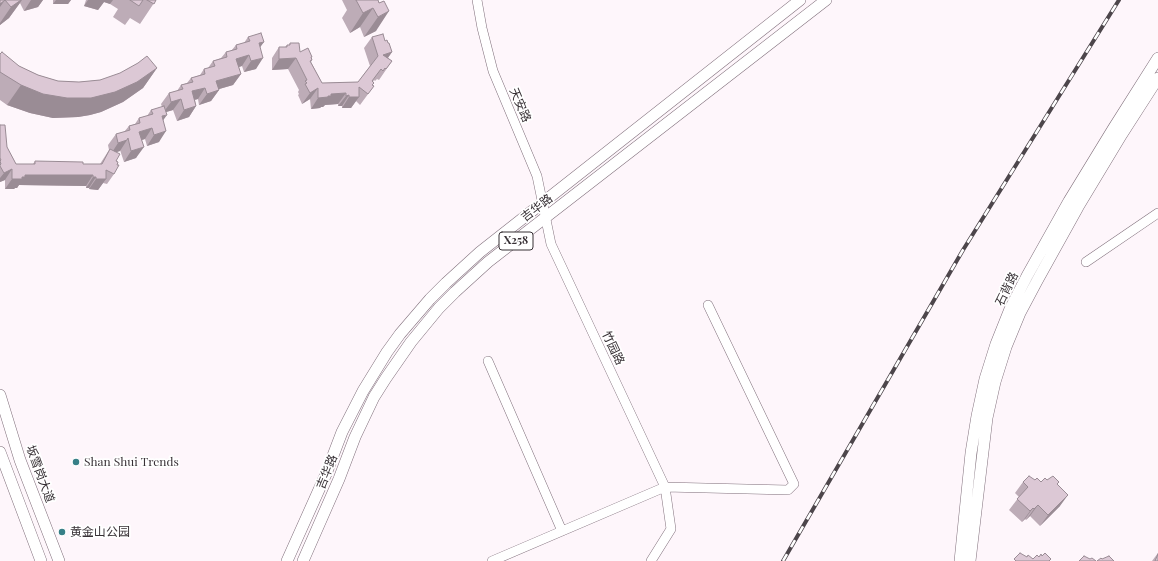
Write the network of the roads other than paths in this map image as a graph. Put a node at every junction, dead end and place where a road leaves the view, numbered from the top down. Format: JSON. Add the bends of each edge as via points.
{"nodes":[{"id":1,"x":476,"y":0,"type":"edge"},
{"id":2,"x":800,"y":0,"type":"edge"},
{"id":3,"x":826,"y":0,"type":"edge"},
{"id":4,"x":1158,"y":58,"type":"edge"},
{"id":5,"x":1157,"y":83,"type":"edge"},
{"id":6,"x":542,"y":203,"type":"junction"},
{"id":7,"x":1158,"y":213,"type":"edge"},
{"id":8,"x":546,"y":218,"type":"junction"},
{"id":9,"x":1086,"y":262,"type":"dead end"},
{"id":10,"x":708,"y":305,"type":"dead end"},
{"id":11,"x":488,"y":361,"type":"dead end"},
{"id":12,"x":0,"y":395,"type":"edge"},
{"id":13,"x":0,"y":452,"type":"edge"},
{"id":14,"x":665,"y":487,"type":"junction"},
{"id":15,"x":562,"y":531,"type":"junction"},
{"id":16,"x":41,"y":561,"type":"edge"},
{"id":17,"x":60,"y":561,"type":"edge"},
{"id":18,"x":287,"y":561,"type":"edge"},
{"id":19,"x":303,"y":561,"type":"edge"},
{"id":20,"x":492,"y":561,"type":"edge"},
{"id":21,"x":651,"y":561,"type":"edge"},
{"id":22,"x":960,"y":561,"type":"edge"},
{"id":23,"x":970,"y":561,"type":"edge"}],
"edges":[{"from":1,"to":6,"type":"street","name":"天安路","via":[[493,71],[537,176]]},
{"from":2,"to":6,"type":"main road","name":"吉华路","number":"X258"},
{"from":3,"to":8,"type":"main road","name":"吉华路","number":"X258"},
{"from":4,"to":22,"type":"main road","name":"石背路","via":[[1065,208],[1010,309],[996,344],[985,379],[971,452]]},
{"from":5,"to":23,"type":"main road","name":"石背路","via":[[1122,134],[1078,207],[1020,313],[1006,347],[987,418]]},
{"from":6,"to":8,"type":"street","name":"天安路"},
{"from":6,"to":18,"type":"main road","name":"吉华路","number":"X258","via":[[446,282],[387,352],[352,411]]},
{"from":7,"to":9,"type":"street"},
{"from":8,"to":14,"type":"street","name":"竹园路","via":[[551,244]]},
{"from":8,"to":19,"type":"main road","name":"吉华路","number":"X258","via":[[488,262],[455,292],[425,324],[398,360],[364,417]]},
{"from":10,"to":14,"type":"street","via":[[794,484],[788,490]]},
{"from":11,"to":15,"type":"street"},
{"from":12,"to":17,"type":"main road","name":"坂雪岗大道","via":[[20,460]]},
{"from":13,"to":16,"type":"main road"},
{"from":14,"to":15,"type":"street"},
{"from":14,"to":21,"type":"street","name":"竹园路","via":[[671,529]]},
{"from":15,"to":20,"type":"street"}]}
